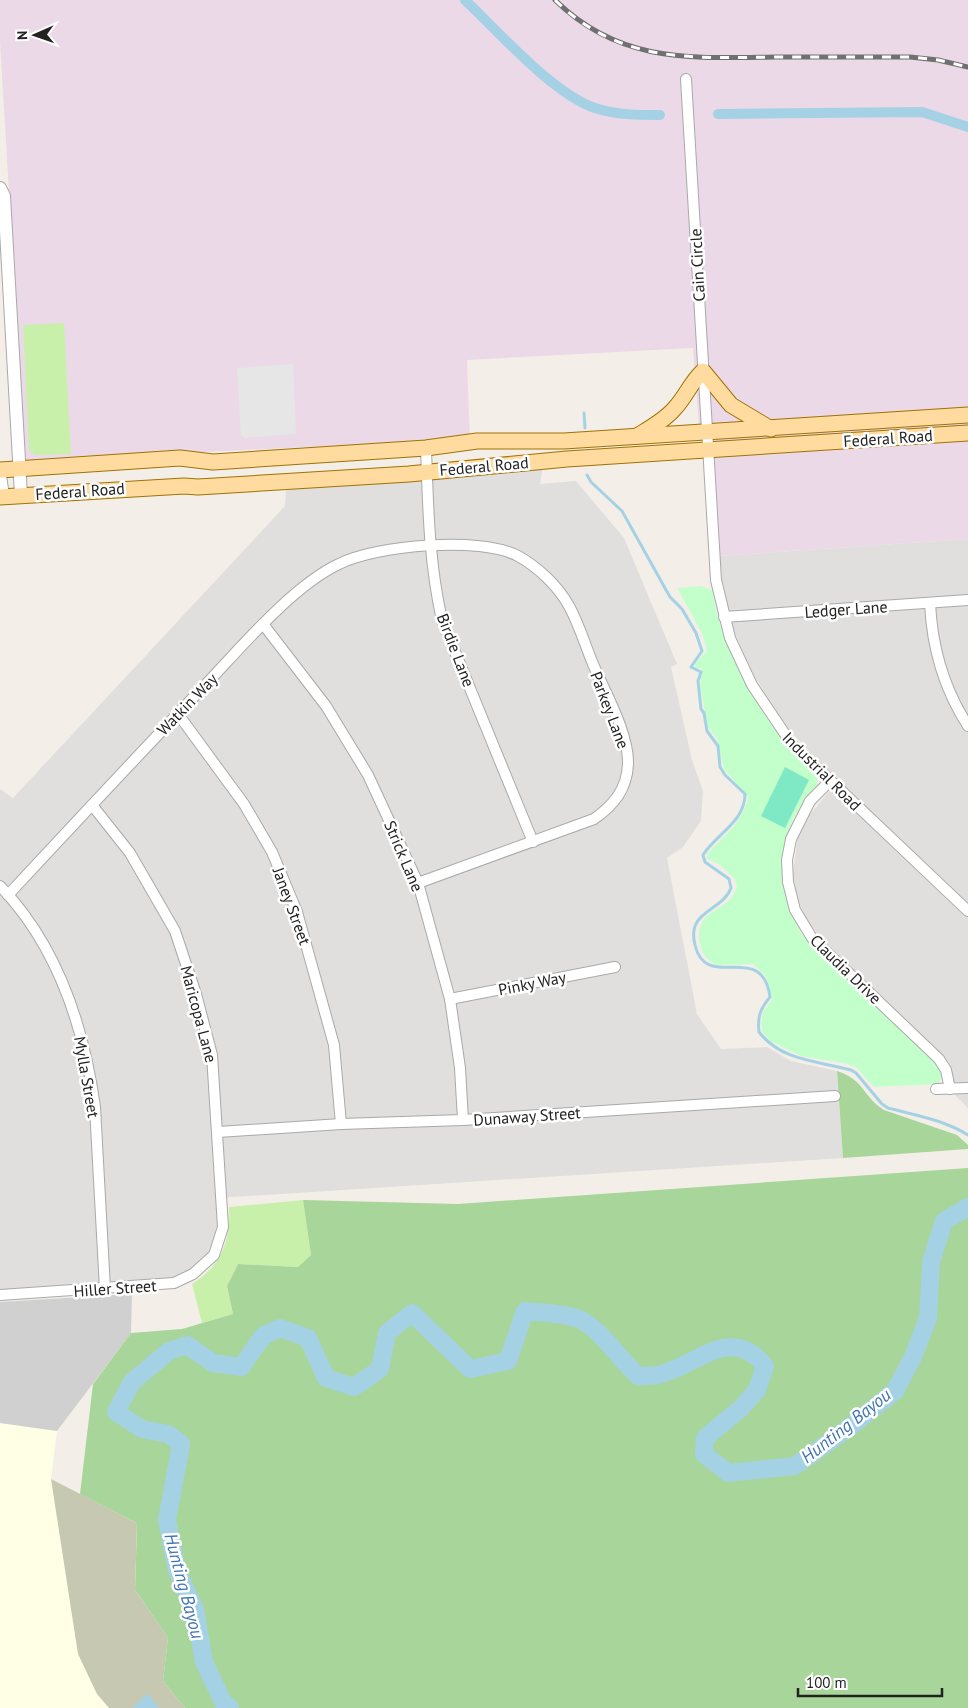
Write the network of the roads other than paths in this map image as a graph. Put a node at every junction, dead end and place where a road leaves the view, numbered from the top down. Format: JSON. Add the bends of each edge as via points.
{"nodes":[{"id":1,"x":686,"y":79,"type":"dead end"},
{"id":2,"x":0,"y":188,"type":"edge"},
{"id":3,"x":5,"y":295,"type":"edge"},
{"id":4,"x":703,"y":370,"type":"junction"},
{"id":5,"x":968,"y":415,"type":"edge"},
{"id":6,"x":854,"y":422,"type":"junction"},
{"id":7,"x":771,"y":429,"type":"junction"},
{"id":8,"x":707,"y":433,"type":"junction"},
{"id":9,"x":968,"y":433,"type":"edge"},
{"id":10,"x":636,"y":437,"type":"junction"},
{"id":11,"x":855,"y":440,"type":"junction"},
{"id":12,"x":426,"y":448,"type":"junction"},
{"id":13,"x":708,"y":451,"type":"junction"},
{"id":14,"x":228,"y":461,"type":"junction"},
{"id":15,"x":20,"y":468,"type":"junction"},
{"id":16,"x":0,"y":470,"type":"edge"},
{"id":17,"x":427,"y":472,"type":"junction"},
{"id":18,"x":0,"y":476,"type":"edge"},
{"id":19,"x":229,"y":485,"type":"junction"},
{"id":20,"x":21,"y":495,"type":"junction"},
{"id":21,"x":2,"y":497,"type":"edge"},
{"id":22,"x":430,"y":546,"type":"junction"},
{"id":23,"x":391,"y":550,"type":"joint"},
{"id":24,"x":968,"y":600,"type":"edge"},
{"id":25,"x":930,"y":602,"type":"junction"},
{"id":26,"x":724,"y":617,"type":"junction"},
{"id":27,"x":263,"y":624,"type":"junction"},
{"id":28,"x":178,"y":714,"type":"junction"},
{"id":29,"x":968,"y":726,"type":"edge"},
{"id":30,"x":830,"y":781,"type":"junction"},
{"id":31,"x":92,"y":805,"type":"junction"},
{"id":32,"x":533,"y":842,"type":"junction"},
{"id":33,"x":418,"y":883,"type":"junction"},
{"id":34,"x":0,"y":886,"type":"edge"},
{"id":35,"x":8,"y":895,"type":"junction"},
{"id":36,"x":968,"y":910,"type":"edge"},
{"id":37,"x":615,"y":967,"type":"dead end"},
{"id":38,"x":450,"y":999,"type":"junction"},
{"id":39,"x":968,"y":1088,"type":"edge"},
{"id":40,"x":950,"y":1089,"type":"junction"},
{"id":41,"x":936,"y":1090,"type":"dead end"},
{"id":42,"x":835,"y":1096,"type":"dead end"},
{"id":43,"x":463,"y":1120,"type":"junction"},
{"id":44,"x":341,"y":1124,"type":"junction"},
{"id":45,"x":218,"y":1132,"type":"junction"},
{"id":46,"x":216,"y":1248,"type":"joint"},
{"id":47,"x":105,"y":1289,"type":"junction"},
{"id":48,"x":0,"y":1295,"type":"edge"}],
"edges":[{"from":1,"to":4,"type":"street","name":"Cain Circle"},
{"from":2,"to":3,"type":"street","via":[[4,196]]},
{"from":3,"to":15,"type":"street"},
{"from":4,"to":7,"type":"main road","via":[[731,405]]},
{"from":4,"to":8,"type":"street","name":"Cain Circle"},
{"from":4,"to":10,"type":"main road","via":[[676,408]]},
{"from":5,"to":6,"type":"main road","name":"Federal Road"},
{"from":6,"to":7,"type":"main road","name":"Federal Road"},
{"from":6,"to":11,"type":"main road"},
{"from":7,"to":8,"type":"main road","name":"Federal Road"},
{"from":8,"to":10,"type":"main road","name":"Federal Road"},
{"from":8,"to":13,"type":"street","name":"Cain Circle"},
{"from":9,"to":11,"type":"main road","name":"Federal Road"},
{"from":10,"to":12,"type":"main road","name":"Federal Road","via":[[477,441]]},
{"from":11,"to":13,"type":"main road","name":"Federal Road"},
{"from":12,"to":14,"type":"main road","name":"Federal Road"},
{"from":12,"to":17,"type":"street","name":"Birdie Lane"},
{"from":13,"to":17,"type":"main road","name":"Federal Road","via":[[567,459]]},
{"from":13,"to":26,"type":"street","name":"Industrial Road","via":[[716,580]]},
{"from":14,"to":15,"type":"main road","name":"Federal Road","via":[[180,458]]},
{"from":14,"to":19,"type":"main road"},
{"from":15,"to":16,"type":"main road","name":"Federal Road"},
{"from":15,"to":20,"type":"street"},
{"from":17,"to":19,"type":"main road","name":"Federal Road"},
{"from":17,"to":22,"type":"street","name":"Birdie Lane"},
{"from":18,"to":21,"type":"street"},
{"from":19,"to":20,"type":"main road","name":"Federal Road"},
{"from":20,"to":21,"type":"main road","name":"Federal Road"},
{"from":22,"to":23,"type":"street","name":"Parkey Lane"},
{"from":22,"to":32,"type":"street","name":"Birdie Lane","via":[[442,620]]},
{"from":22,"to":32,"type":"street","name":"Parkey Lane","via":[[477,544],[497,548],[516,555],[539,571],[568,606],[624,738],[628,764],[624,784],[606,811],[594,819]]},
{"from":23,"to":27,"type":"street","name":"Watkin Way","via":[[369,553],[338,564],[310,582]]},
{"from":24,"to":25,"type":"street","name":"Ledger Lane"},
{"from":25,"to":26,"type":"street","name":"Ledger Lane"},
{"from":25,"to":29,"type":"street","via":[[940,667],[953,703]]},
{"from":26,"to":30,"type":"street","name":"Industrial Road","via":[[752,685],[774,720],[791,743]]},
{"from":27,"to":28,"type":"street","name":"Watkin Way"},
{"from":27,"to":33,"type":"street","name":"Strick Lane","via":[[326,706],[368,775]]},
{"from":28,"to":31,"type":"street","name":"Watkin Way"},
{"from":28,"to":44,"type":"street","name":"Janey Street","via":[[244,804],[272,852],[297,912],[334,1045]]},
{"from":30,"to":36,"type":"street","name":"Industrial Road"},
{"from":30,"to":40,"type":"street","name":"Claudia Drive","via":[[810,801],[791,839],[787,860],[788,882],[795,910],[812,938],[939,1059],[946,1070]]},
{"from":31,"to":35,"type":"street","name":"Watkin Way"},
{"from":31,"to":45,"type":"street","name":"Maricopa Lane","via":[[130,853],[175,932],[212,1054]]},
{"from":32,"to":33,"type":"street","name":"Parkey Lane"},
{"from":33,"to":38,"type":"street","name":"Strick Lane"},
{"from":34,"to":35,"type":"street","name":"Mylla Street"},
{"from":35,"to":47,"type":"street","name":"Mylla Street","via":[[50,958],[78,1027],[94,1107]]},
{"from":37,"to":38,"type":"street","name":"Pinky Way"},
{"from":38,"to":43,"type":"street","name":"Strick Lane","via":[[460,1068]]},
{"from":39,"to":40,"type":"street"},
{"from":40,"to":41,"type":"street"},
{"from":42,"to":43,"type":"street","name":"Dunaway Street"},
{"from":43,"to":44,"type":"street","name":"Dunaway Street"},
{"from":44,"to":45,"type":"street","name":"Dunaway Street"},
{"from":45,"to":46,"type":"street","name":"Maricopa Lane","via":[[223,1227]]},
{"from":46,"to":47,"type":"street","name":"Hiller Street","via":[[193,1274],[174,1284]]},
{"from":47,"to":48,"type":"street","name":"Hiller Street"}]}
